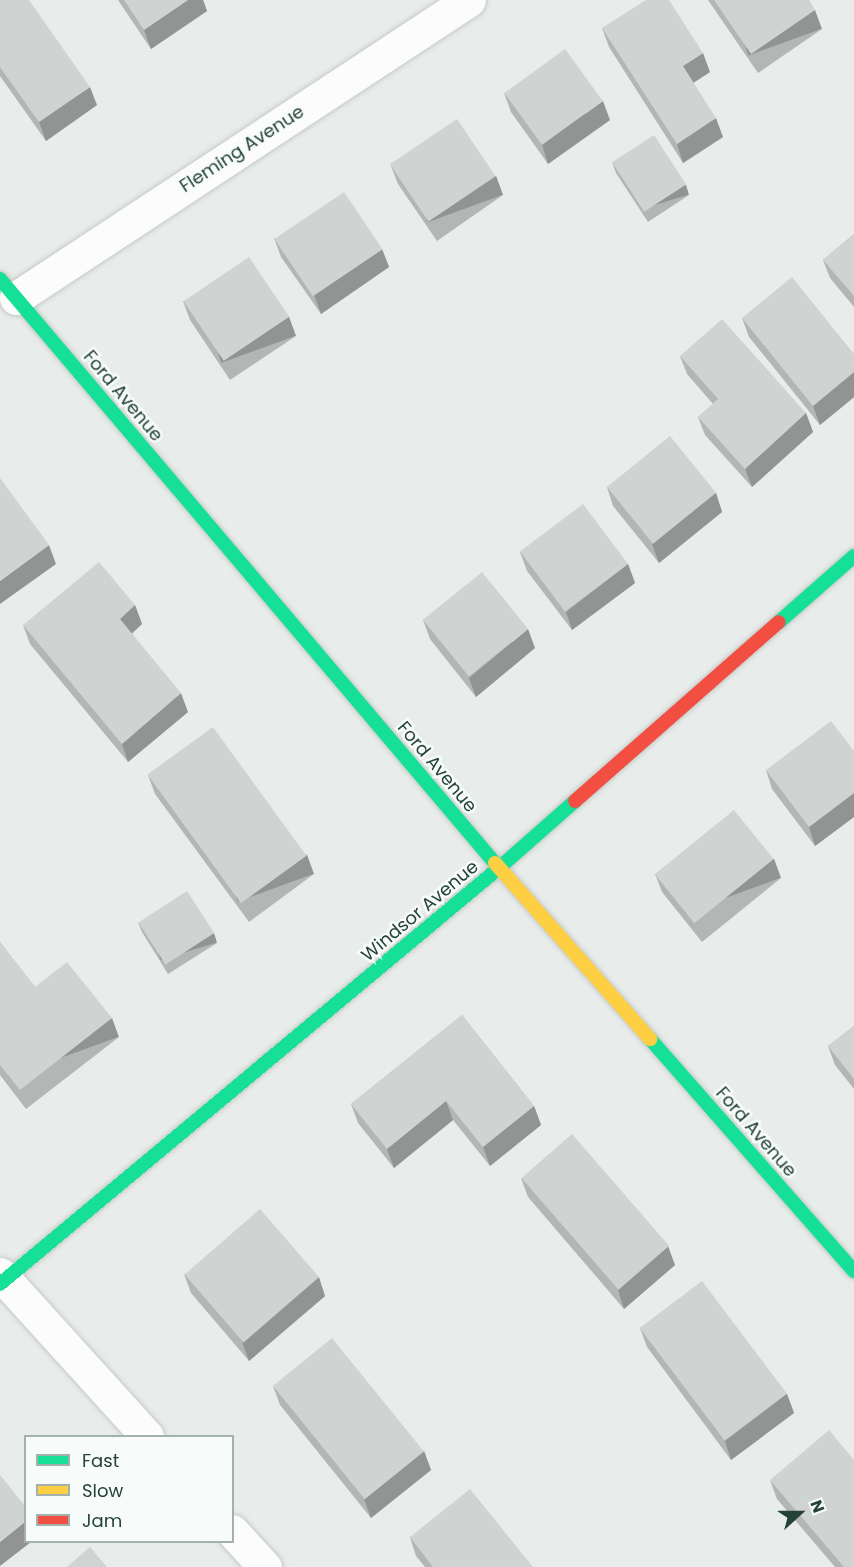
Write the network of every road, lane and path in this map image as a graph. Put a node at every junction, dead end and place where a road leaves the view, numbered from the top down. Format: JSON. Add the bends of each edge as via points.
{"nodes":[{"id":1,"x":469,"y":0,"type":"edge"},
{"id":2,"x":8,"y":288,"type":"edge"},
{"id":3,"x":854,"y":556,"type":"edge"},
{"id":4,"x":499,"y":868,"type":"junction"},
{"id":5,"x":854,"y":1270,"type":"edge"},
{"id":6,"x":2,"y":1280,"type":"edge"},
{"id":7,"x":145,"y":1435,"type":"edge"},
{"id":8,"x":234,"y":1533,"type":"edge"},
{"id":9,"x":265,"y":1567,"type":"edge"}],
"edges":[{"from":1,"to":2,"type":"street","name":"Fleming Avenue"},
{"from":2,"to":4,"type":"street","name":"Ford Avenue"},
{"from":3,"to":4,"type":"street","name":"Windsor Avenue"},
{"from":4,"to":5,"type":"street","name":"Ford Avenue"},
{"from":4,"to":6,"type":"street","name":"Windsor Avenue"},
{"from":6,"to":7,"type":"street"},
{"from":8,"to":9,"type":"street"}]}
